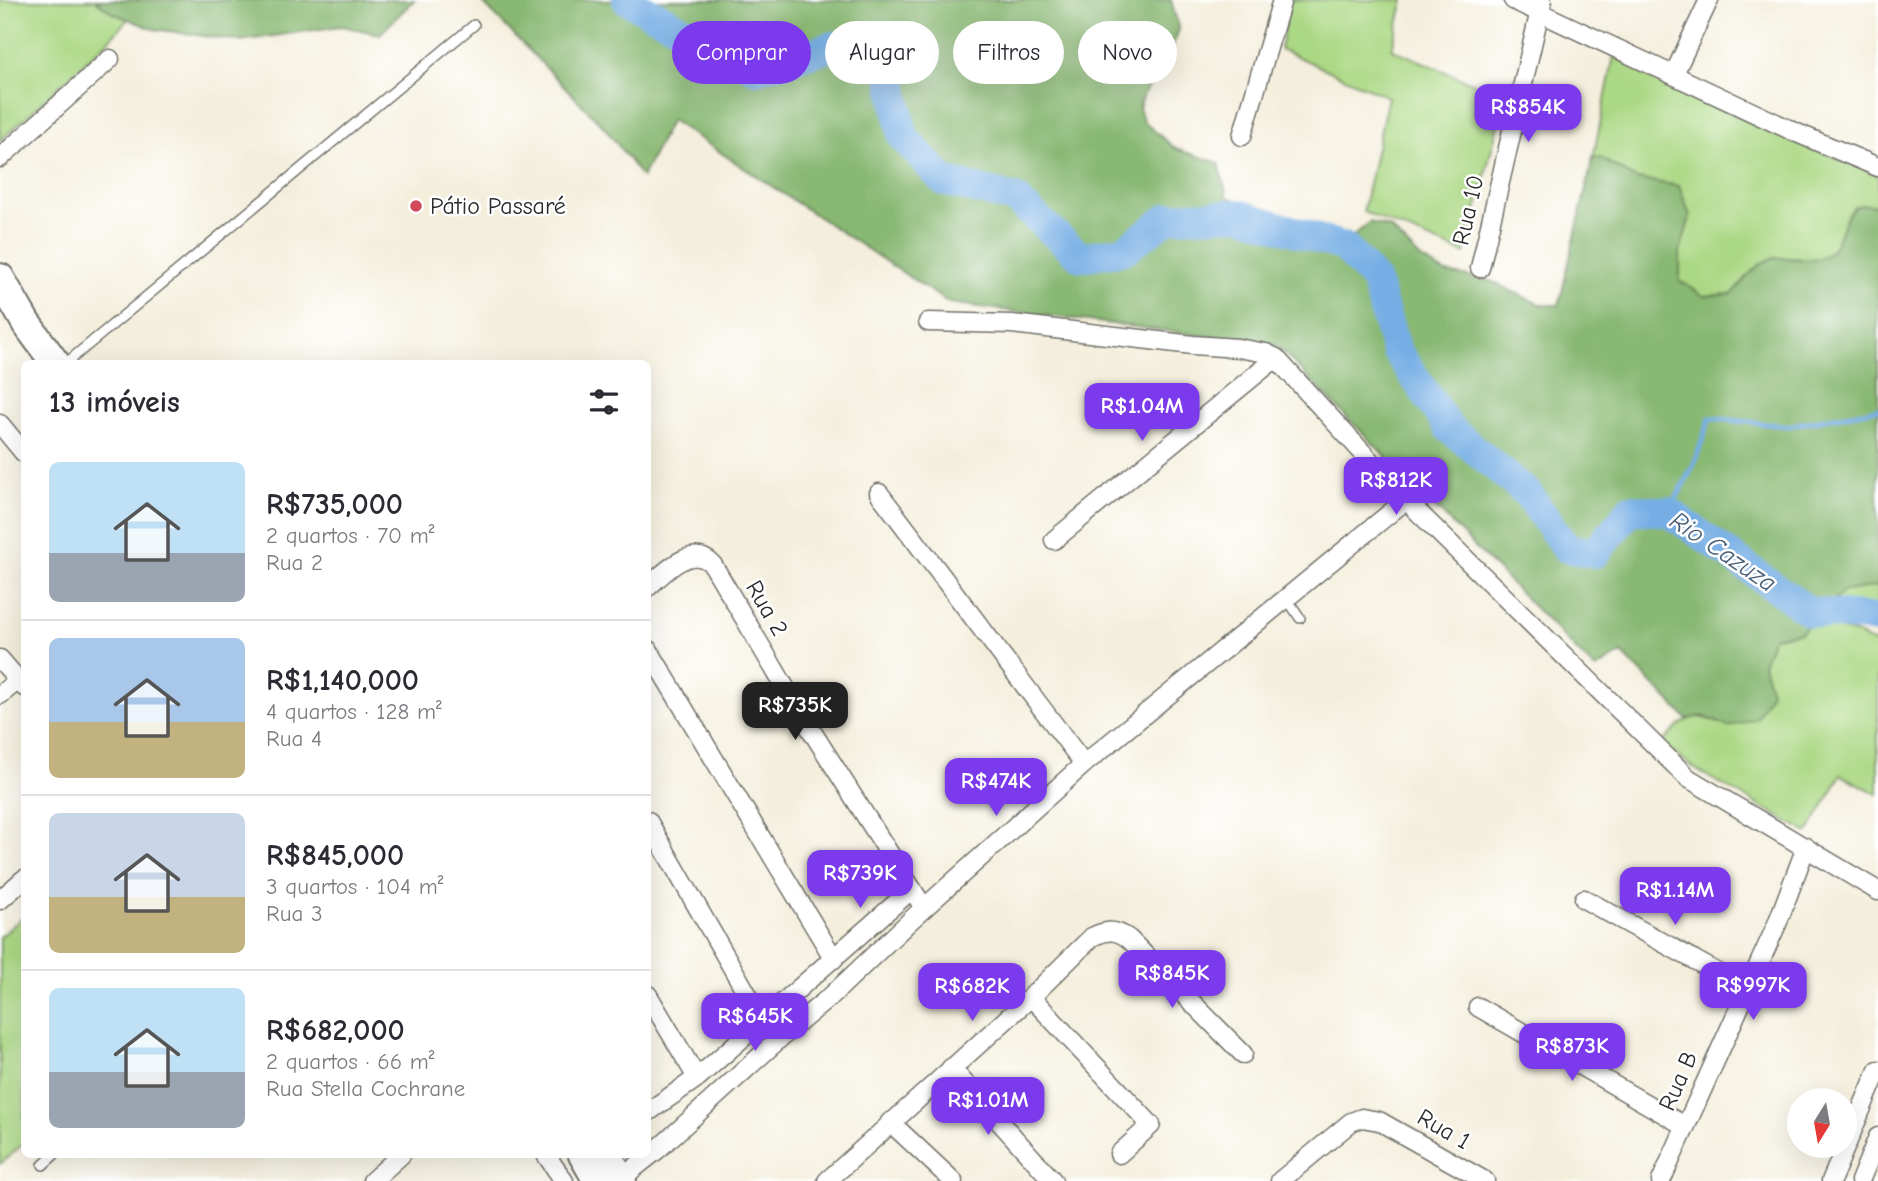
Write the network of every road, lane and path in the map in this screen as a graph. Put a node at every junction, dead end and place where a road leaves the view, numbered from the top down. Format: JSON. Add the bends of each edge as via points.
{"nodes":[{"id":1,"x":1282,"y":0,"type":"edge"},
{"id":2,"x":1513,"y":0,"type":"edge"},
{"id":3,"x":1709,"y":0,"type":"edge"},
{"id":4,"x":1541,"y":6,"type":"edge"},
{"id":5,"x":474,"y":25,"type":"dead end"},
{"id":6,"x":110,"y":59,"type":"dead end"},
{"id":7,"x":1674,"y":74,"type":"junction"},
{"id":8,"x":1242,"y":136,"type":"dead end"},
{"id":9,"x":0,"y":158,"type":"edge"},
{"id":10,"x":1878,"y":167,"type":"edge"},
{"id":11,"x":1480,"y":268,"type":"dead end"},
{"id":12,"x":0,"y":278,"type":"edge"},
{"id":13,"x":0,"y":311,"type":"edge"},
{"id":14,"x":928,"y":322,"type":"dead end"},
{"id":15,"x":1276,"y":358,"type":"junction"},
{"id":16,"x":31,"y":360,"type":"edge"},
{"id":17,"x":53,"y":360,"type":"edge"},
{"id":18,"x":70,"y":360,"type":"edge"},
{"id":19,"x":0,"y":424,"type":"edge"},
{"id":20,"x":21,"y":449,"type":"edge"},
{"id":21,"x":879,"y":493,"type":"dead end"},
{"id":22,"x":1406,"y":500,"type":"junction"},
{"id":23,"x":1054,"y":540,"type":"dead end"},
{"id":24,"x":651,"y":585,"type":"edge"},
{"id":25,"x":1286,"y":597,"type":"junction"},
{"id":26,"x":1300,"y":618,"type":"dead end"},
{"id":27,"x":651,"y":654,"type":"edge"},
{"id":28,"x":0,"y":659,"type":"edge"},
{"id":29,"x":21,"y":684,"type":"edge"},
{"id":30,"x":0,"y":695,"type":"edge"},
{"id":31,"x":1084,"y":764,"type":"junction"},
{"id":32,"x":651,"y":826,"type":"edge"},
{"id":33,"x":1806,"y":847,"type":"junction"},
{"id":34,"x":21,"y":882,"type":"edge"},
{"id":35,"x":912,"y":889,"type":"junction"},
{"id":36,"x":1878,"y":891,"type":"edge"},
{"id":37,"x":1584,"y":899,"type":"dead end"},
{"id":38,"x":0,"y":900,"type":"edge"},
{"id":39,"x":924,"y":908,"type":"junction"},
{"id":40,"x":834,"y":959,"type":"junction"},
{"id":41,"x":1747,"y":989,"type":"junction"},
{"id":42,"x":1031,"y":997,"type":"junction"},
{"id":43,"x":651,"y":1000,"type":"edge"},
{"id":44,"x":1478,"y":1007,"type":"dead end"},
{"id":45,"x":762,"y":1022,"type":"junction"},
{"id":46,"x":779,"y":1039,"type":"junction"},
{"id":47,"x":1243,"y":1054,"type":"dead end"},
{"id":48,"x":951,"y":1068,"type":"junction"},
{"id":49,"x":1878,"y":1071,"type":"edge"},
{"id":50,"x":696,"y":1078,"type":"junction"},
{"id":51,"x":651,"y":1110,"type":"edge"},
{"id":52,"x":890,"y":1122,"type":"junction"},
{"id":53,"x":1685,"y":1126,"type":"junction"},
{"id":54,"x":1878,"y":1137,"type":"edge"},
{"id":55,"x":651,"y":1153,"type":"edge"},
{"id":56,"x":1119,"y":1154,"type":"dead end"},
{"id":57,"x":51,"y":1158,"type":"edge"},
{"id":58,"x":398,"y":1158,"type":"edge"},
{"id":59,"x":548,"y":1158,"type":"edge"},
{"id":60,"x":588,"y":1158,"type":"edge"},
{"id":61,"x":643,"y":1158,"type":"edge"},
{"id":62,"x":43,"y":1165,"type":"dead end"},
{"id":63,"x":613,"y":1175,"type":"edge"},
{"id":64,"x":372,"y":1181,"type":"edge"},
{"id":65,"x":564,"y":1181,"type":"edge"},
{"id":66,"x":827,"y":1181,"type":"edge"},
{"id":67,"x":953,"y":1181,"type":"edge"},
{"id":68,"x":1053,"y":1181,"type":"edge"},
{"id":69,"x":1280,"y":1181,"type":"edge"},
{"id":70,"x":1485,"y":1181,"type":"edge"},
{"id":71,"x":1661,"y":1181,"type":"edge"},
{"id":72,"x":1831,"y":1181,"type":"edge"},
{"id":73,"x":1860,"y":1181,"type":"edge"}],
"edges":[{"from":1,"to":8,"type":"street"},
{"from":2,"to":4,"type":"street"},
{"from":3,"to":7,"type":"street"},
{"from":4,"to":7,"type":"street"},
{"from":4,"to":11,"type":"street","name":"Rua 10"},
{"from":5,"to":18,"type":"lane"},
{"from":6,"to":9,"type":"street"},
{"from":7,"to":10,"type":"street"},
{"from":12,"to":17,"type":"main road"},
{"from":13,"to":16,"type":"main road"},
{"from":14,"to":15,"type":"street","via":[[1024,325],[1238,348]]},
{"from":15,"to":22,"type":"street"},
{"from":15,"to":23,"type":"street"},
{"from":19,"to":20,"type":"street"},
{"from":21,"to":31,"type":"street"},
{"from":22,"to":25,"type":"street"},
{"from":22,"to":33,"type":"street","via":[[1688,778]]},
{"from":24,"to":35,"type":"street","name":"Rua 2","via":[[692,556],[701,556],[713,565]]},
{"from":25,"to":26,"type":"lane"},
{"from":25,"to":31,"type":"street"},
{"from":27,"to":40,"type":"street"},
{"from":28,"to":29,"type":"street"},
{"from":29,"to":30,"type":"street"},
{"from":31,"to":39,"type":"street"},
{"from":32,"to":45,"type":"street"},
{"from":33,"to":36,"type":"street"},
{"from":33,"to":41,"type":"street","name":"Rua B"},
{"from":34,"to":38,"type":"street"},
{"from":35,"to":39,"type":"street","name":"Rua 2"},
{"from":35,"to":40,"type":"street"},
{"from":37,"to":41,"type":"street"},
{"from":39,"to":46,"type":"street"},
{"from":40,"to":45,"type":"street"},
{"from":41,"to":53,"type":"street","name":"Rua B"},
{"from":42,"to":47,"type":"street","via":[[1092,937],[1111,930],[1129,939]]},
{"from":42,"to":48,"type":"street"},
{"from":42,"to":56,"type":"street","via":[[1151,1125]]},
{"from":43,"to":50,"type":"street"},
{"from":44,"to":53,"type":"street"},
{"from":45,"to":46,"type":"street"},
{"from":45,"to":50,"type":"street"},
{"from":46,"to":55,"type":"street"},
{"from":48,"to":52,"type":"street"},
{"from":48,"to":68,"type":"street"},
{"from":49,"to":72,"type":"street"},
{"from":50,"to":51,"type":"street"},
{"from":52,"to":66,"type":"street"},
{"from":52,"to":67,"type":"street"},
{"from":53,"to":71,"type":"street","name":"Rua B"},
{"from":54,"to":73,"type":"street"},
{"from":57,"to":62,"type":"lane"},
{"from":58,"to":64,"type":"street"},
{"from":59,"to":65,"type":"street"},
{"from":60,"to":63,"type":"main road"},
{"from":61,"to":63,"type":"street"},
{"from":69,"to":70,"type":"street","name":"Rua 1","via":[[1351,1122],[1362,1118],[1380,1121]]}]}
